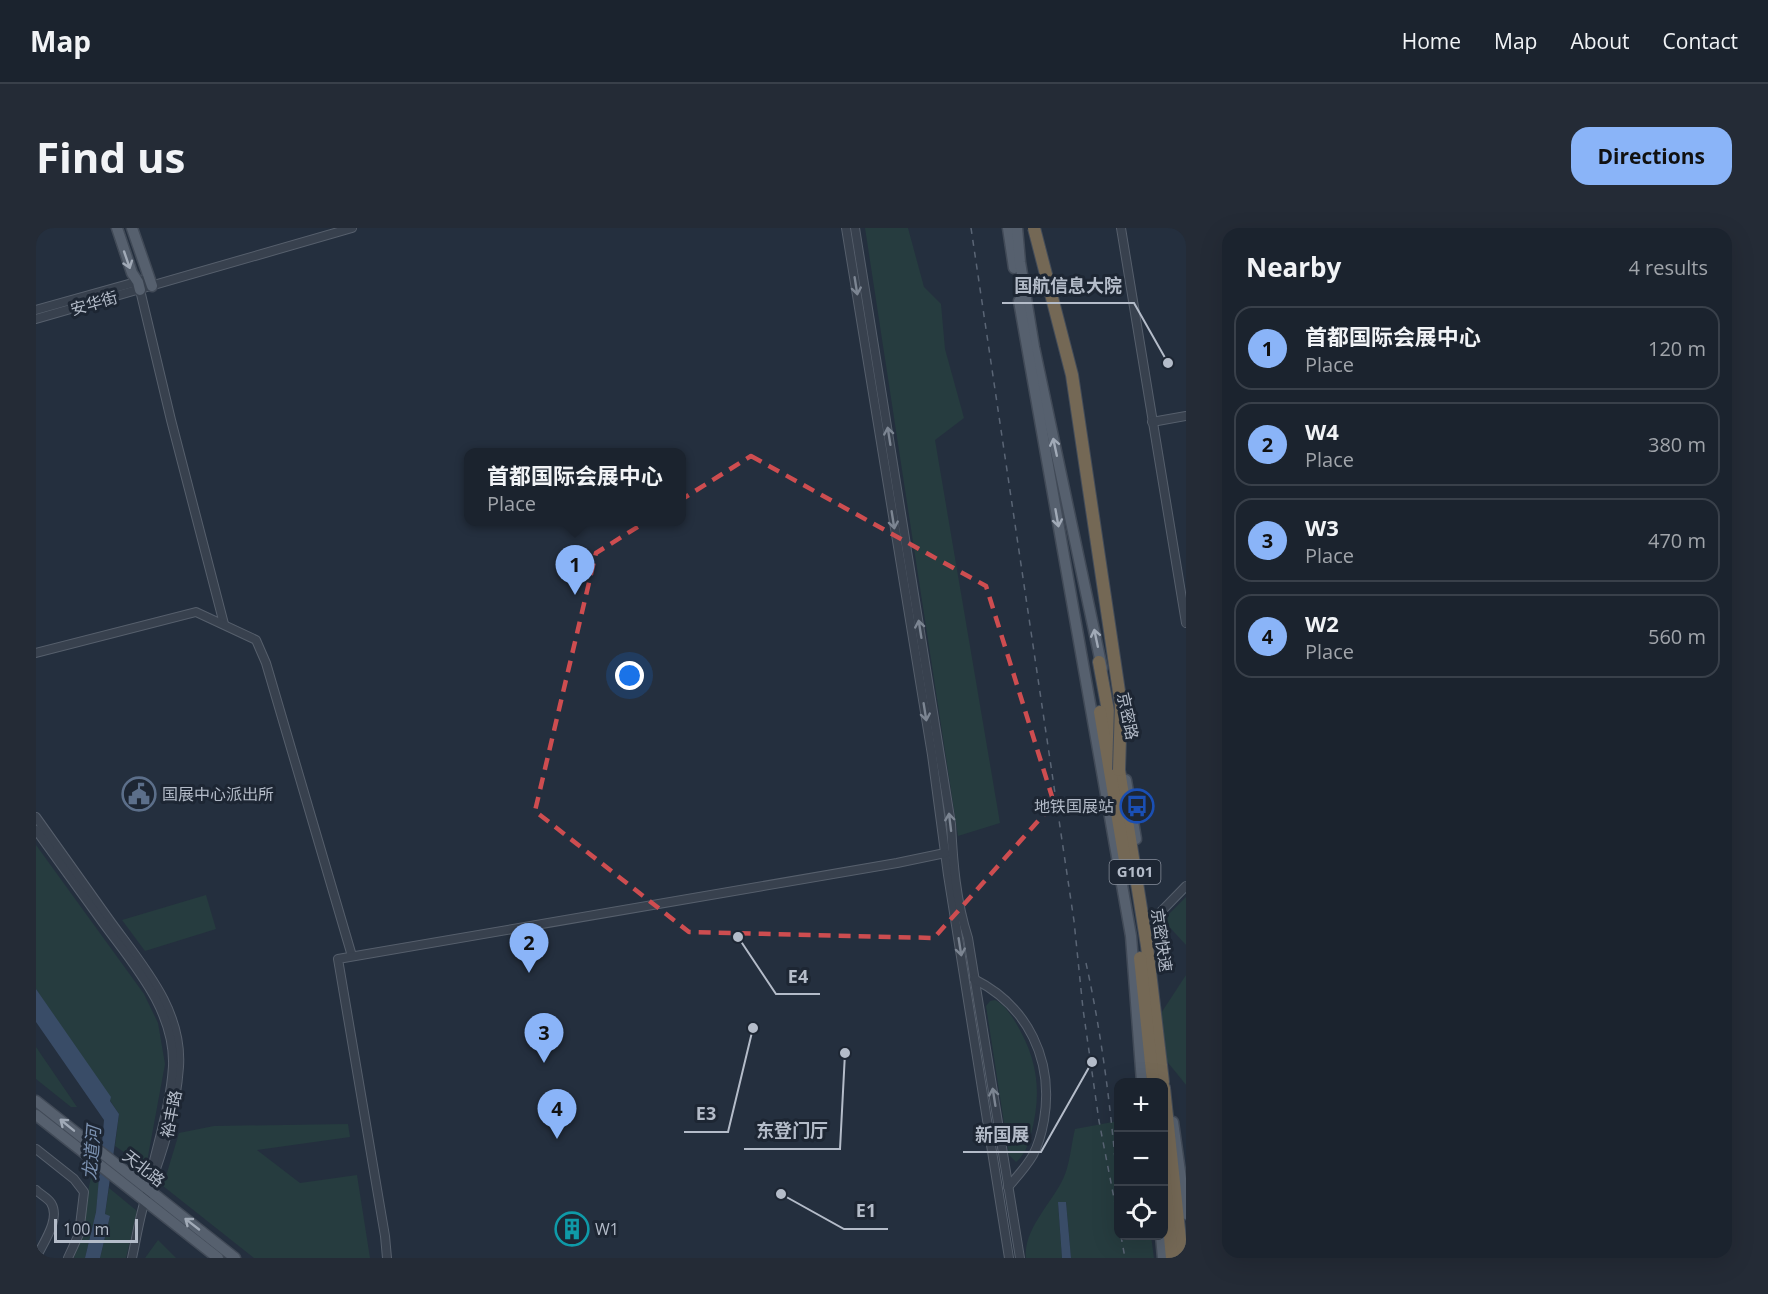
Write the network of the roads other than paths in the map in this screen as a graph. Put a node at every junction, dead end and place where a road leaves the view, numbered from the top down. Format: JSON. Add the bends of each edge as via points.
{"nodes":[{"id":1,"x":117,"y":228,"type":"edge"},
{"id":2,"x":132,"y":228,"type":"edge"},
{"id":3,"x":352,"y":228,"type":"edge"},
{"id":4,"x":846,"y":228,"type":"edge"},
{"id":5,"x":855,"y":228,"type":"edge"},
{"id":6,"x":1008,"y":228,"type":"edge"},
{"id":7,"x":1017,"y":228,"type":"edge"},
{"id":8,"x":1034,"y":228,"type":"edge"},
{"id":9,"x":1121,"y":228,"type":"edge"},
{"id":10,"x":151,"y":282,"type":"junction"},
{"id":11,"x":139,"y":286,"type":"junction"},
{"id":12,"x":36,"y":310,"type":"edge"},
{"id":13,"x":36,"y":319,"type":"edge"},
{"id":14,"x":1186,"y":416,"type":"edge"},
{"id":15,"x":1152,"y":422,"type":"junction"},
{"id":16,"x":1186,"y":623,"type":"edge"},
{"id":17,"x":224,"y":624,"type":"junction"},
{"id":18,"x":36,"y":653,"type":"edge"},
{"id":19,"x":1119,"y":770,"type":"junction"},
{"id":20,"x":36,"y":817,"type":"edge"},
{"id":21,"x":36,"y":830,"type":"edge"},
{"id":22,"x":945,"y":853,"type":"junction"},
{"id":23,"x":1186,"y":886,"type":"edge"},
{"id":24,"x":1146,"y":927,"type":"junction"},
{"id":25,"x":352,"y":956,"type":"junction"},
{"id":26,"x":974,"y":979,"type":"junction"},
{"id":27,"x":1142,"y":1078,"type":"edge"},
{"id":28,"x":1152,"y":1078,"type":"edge"},
{"id":29,"x":1162,"y":1078,"type":"edge"},
{"id":30,"x":36,"y":1101,"type":"edge"},
{"id":31,"x":36,"y":1115,"type":"edge"},
{"id":32,"x":1168,"y":1126,"type":"edge"},
{"id":33,"x":36,"y":1149,"type":"edge"},
{"id":34,"x":117,"y":1173,"type":"junction"},
{"id":35,"x":1165,"y":1186,"type":"edge"},
{"id":36,"x":1008,"y":1187,"type":"junction"},
{"id":37,"x":36,"y":1190,"type":"edge"},
{"id":38,"x":149,"y":1190,"type":"junction"},
{"id":39,"x":145,"y":1202,"type":"junction"},
{"id":40,"x":1186,"y":1214,"type":"edge"},
{"id":41,"x":1161,"y":1240,"type":"edge"},
{"id":42,"x":36,"y":1258,"type":"edge"},
{"id":43,"x":68,"y":1258,"type":"edge"},
{"id":44,"x":132,"y":1258,"type":"edge"},
{"id":45,"x":218,"y":1258,"type":"edge"},
{"id":46,"x":235,"y":1258,"type":"edge"},
{"id":47,"x":387,"y":1258,"type":"edge"},
{"id":48,"x":1009,"y":1258,"type":"edge"},
{"id":49,"x":1020,"y":1258,"type":"edge"},
{"id":50,"x":1163,"y":1258,"type":"edge"},
{"id":51,"x":1172,"y":1258,"type":"edge"},
{"id":52,"x":1182,"y":1258,"type":"edge"}],
"edges":[{"from":1,"to":11,"type":"main road","one_way":true},
{"from":2,"to":10,"type":"main road"},
{"from":3,"to":10,"type":"street","name":"安华街"},
{"from":4,"to":22,"type":"street","one_way":true},
{"from":26,"to":5,"type":"street","one_way":true,"via":[[954,874],[951,824]]},
{"from":6,"to":27,"type":"main road","number":"G101","one_way":true,"via":[[1131,936]]},
{"from":24,"to":7,"type":"main road","name":"京密路","number":"G101","one_way":true,"via":[[1131,805],[1034,347]]},
{"from":8,"to":19,"type":"highway","bridge":true,"via":[[1072,375],[1121,705]]},
{"from":9,"to":15,"type":"street"},
{"from":10,"to":11,"type":"street","name":"安华街"},
{"from":11,"to":12,"type":"street","name":"安华街"},
{"from":11,"to":13,"type":"street","name":"安华街"},
{"from":11,"to":17,"type":"street"},
{"from":14,"to":15,"type":"street"},
{"from":15,"to":16,"type":"street"},
{"from":17,"to":18,"type":"street","via":[[196,612]]},
{"from":17,"to":25,"type":"street","via":[[256,640],[266,663]]},
{"from":19,"to":28,"type":"highway","name":"京密快速","number":"G101","bridge":true,"via":[[1095,663],[1139,947]]},
{"from":19,"to":29,"type":"highway","name":"京密快速","number":"G101","via":[[1147,946]]},
{"from":20,"to":38,"type":"street","name":"裕丰路","via":[[150,976],[174,1023],[178,1043],[177,1087]]},
{"from":21,"to":38,"type":"street","name":"裕丰路","via":[[163,1012],[173,1065]]},
{"from":22,"to":25,"type":"street"},
{"from":22,"to":48,"type":"street","one_way":true},
{"from":23,"to":24,"type":"street"},
{"from":24,"to":40,"type":"main road","name":"京密路","number":"G101"},
{"from":25,"to":47,"type":"street","via":[[338,959]]},
{"from":36,"to":26,"type":"street","one_way":true},
{"from":26,"to":36,"type":"street","via":[[991,988],[1020,1016],[1045,1070],[1047,1090],[1042,1129],[1034,1153]]},
{"from":34,"to":30,"type":"main road","name":"天北路","one_way":true,"via":[[97,1150]]},
{"from":31,"to":34,"type":"main road","name":"天北路","via":[[96,1163]]},
{"from":32,"to":52,"type":"highway"},
{"from":33,"to":43,"type":"street","via":[[74,1179],[84,1192],[79,1234]]},
{"from":34,"to":38,"type":"main road","name":"天北路"},
{"from":34,"to":39,"type":"main road","name":"天北路"},
{"from":35,"to":51,"type":"highway"},
{"from":36,"to":49,"type":"street"},
{"from":37,"to":42,"type":"street","via":[[51,1202],[54,1213]]},
{"from":38,"to":39,"type":"street"},
{"from":46,"to":38,"type":"main road","name":"天北路","one_way":true},
{"from":39,"to":44,"type":"street"},
{"from":39,"to":45,"type":"main road","name":"天北路"},
{"from":41,"to":50,"type":"main road"}]}
